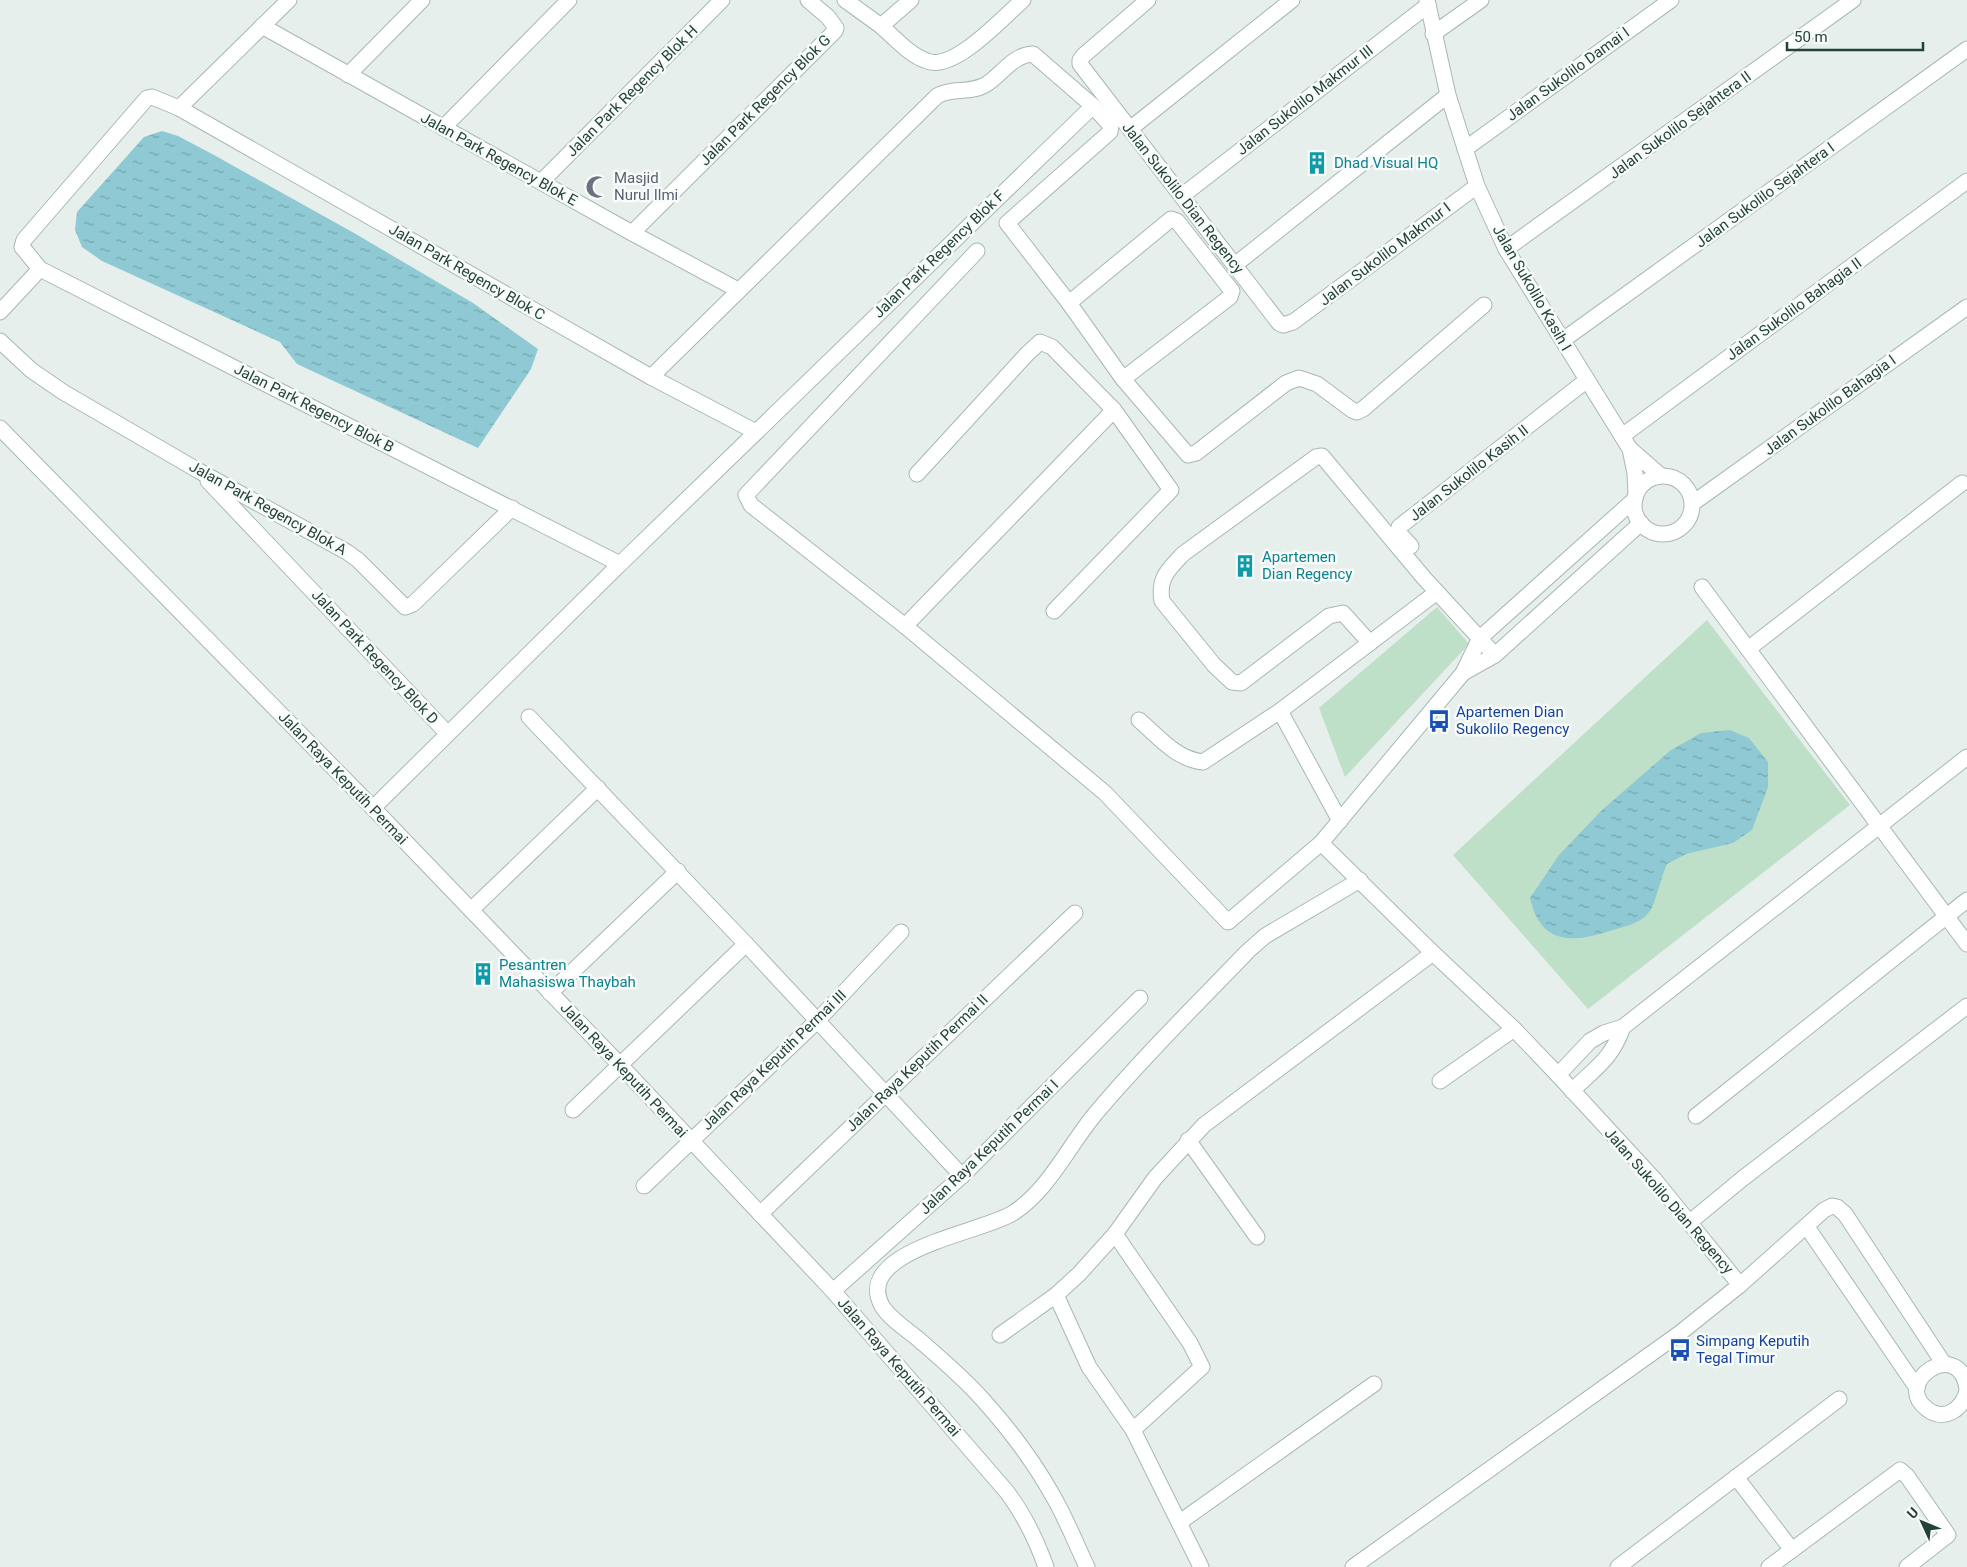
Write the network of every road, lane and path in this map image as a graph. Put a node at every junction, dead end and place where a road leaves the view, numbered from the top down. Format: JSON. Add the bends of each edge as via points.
{"nodes":[{"id":1,"x":289,"y":0,"type":"edge"},
{"id":2,"x":422,"y":0,"type":"edge"},
{"id":3,"x":569,"y":0,"type":"edge"},
{"id":4,"x":722,"y":0,"type":"edge"},
{"id":5,"x":808,"y":0,"type":"edge"},
{"id":6,"x":845,"y":0,"type":"edge"},
{"id":7,"x":911,"y":0,"type":"edge"},
{"id":8,"x":1023,"y":0,"type":"edge"},
{"id":9,"x":1148,"y":0,"type":"edge"},
{"id":10,"x":1292,"y":0,"type":"edge"},
{"id":11,"x":1481,"y":0,"type":"edge"},
{"id":12,"x":1671,"y":0,"type":"edge"},
{"id":13,"x":1853,"y":0,"type":"edge"},
{"id":14,"x":1427,"y":2,"type":"edge"},
{"id":15,"x":262,"y":26,"type":"junction"},
{"id":16,"x":881,"y":26,"type":"junction"},
{"id":17,"x":1433,"y":34,"type":"junction"},
{"id":18,"x":1967,"y":49,"type":"edge"},
{"id":19,"x":348,"y":76,"type":"junction"},
{"id":20,"x":1448,"y":95,"type":"junction"},
{"id":21,"x":150,"y":97,"type":"joint"},
{"id":22,"x":1093,"y":106,"type":"junction"},
{"id":23,"x":179,"y":108,"type":"junction"},
{"id":24,"x":442,"y":128,"type":"junction"},
{"id":25,"x":1130,"y":129,"type":"junction"},
{"id":26,"x":1465,"y":149,"type":"junction"},
{"id":27,"x":1967,"y":181,"type":"edge"},
{"id":28,"x":541,"y":182,"type":"junction"},
{"id":29,"x":1476,"y":186,"type":"junction"},
{"id":30,"x":1182,"y":195,"type":"junction"},
{"id":31,"x":991,"y":204,"type":"junction"},
{"id":32,"x":1008,"y":223,"type":"junction"},
{"id":33,"x":632,"y":234,"type":"junction"},
{"id":34,"x":1506,"y":249,"type":"junction"},
{"id":35,"x":977,"y":251,"type":"dead end"},
{"id":36,"x":1236,"y":264,"type":"junction"},
{"id":37,"x":40,"y":269,"type":"junction"},
{"id":38,"x":738,"y":290,"type":"junction"},
{"id":39,"x":1069,"y":303,"type":"junction"},
{"id":40,"x":1484,"y":305,"type":"dead end"},
{"id":41,"x":1967,"y":307,"type":"edge"},
{"id":42,"x":0,"y":312,"type":"edge"},
{"id":43,"x":1293,"y":322,"type":"joint"},
{"id":44,"x":1562,"y":340,"type":"junction"},
{"id":45,"x":0,"y":341,"type":"edge"},
{"id":46,"x":651,"y":377,"type":"junction"},
{"id":47,"x":1123,"y":379,"type":"junction"},
{"id":48,"x":1588,"y":380,"type":"junction"},
{"id":49,"x":1114,"y":410,"type":"junction"},
{"id":50,"x":0,"y":428,"type":"edge"},
{"id":51,"x":756,"y":432,"type":"junction"},
{"id":52,"x":1626,"y":443,"type":"junction"},
{"id":53,"x":199,"y":470,"type":"junction"},
{"id":54,"x":917,"y":474,"type":"dead end"},
{"id":55,"x":1655,"y":478,"type":"junction"},
{"id":56,"x":1962,"y":483,"type":"dead end"},
{"id":57,"x":1692,"y":503,"type":"junction"},
{"id":58,"x":512,"y":508,"type":"junction"},
{"id":59,"x":1637,"y":508,"type":"junction"},
{"id":60,"x":620,"y":564,"type":"junction"},
{"id":61,"x":1424,"y":578,"type":"junction"},
{"id":62,"x":1702,"y":586,"type":"dead end"},
{"id":63,"x":1437,"y":592,"type":"junction"},
{"id":64,"x":1054,"y":611,"type":"dead end"},
{"id":65,"x":905,"y":626,"type":"junction"},
{"id":66,"x":1480,"y":638,"type":"junction"},
{"id":67,"x":1370,"y":643,"type":"junction"},
{"id":68,"x":1748,"y":649,"type":"junction"},
{"id":69,"x":1495,"y":655,"type":"junction"},
{"id":70,"x":1462,"y":673,"type":"junction"},
{"id":71,"x":1280,"y":711,"type":"junction"},
{"id":72,"x":529,"y":717,"type":"dead end"},
{"id":73,"x":1139,"y":720,"type":"dead end"},
{"id":74,"x":447,"y":733,"type":"junction"},
{"id":75,"x":1967,"y":757,"type":"edge"},
{"id":76,"x":598,"y":788,"type":"junction"},
{"id":77,"x":373,"y":808,"type":"junction"},
{"id":78,"x":1340,"y":820,"type":"junction"},
{"id":79,"x":1879,"y":826,"type":"junction"},
{"id":80,"x":1321,"y":843,"type":"junction"},
{"id":81,"x":678,"y":871,"type":"junction"},
{"id":82,"x":1360,"y":880,"type":"junction"},
{"id":83,"x":1967,"y":900,"type":"edge"},
{"id":84,"x":471,"y":910,"type":"junction"},
{"id":85,"x":1075,"y":913,"type":"dead end"},
{"id":86,"x":1947,"y":916,"type":"junction"},
{"id":87,"x":901,"y":932,"type":"dead end"},
{"id":88,"x":746,"y":944,"type":"junction"},
{"id":89,"x":1967,"y":944,"type":"edge"},
{"id":90,"x":1433,"y":953,"type":"junction"},
{"id":91,"x":550,"y":993,"type":"junction"},
{"id":92,"x":1140,"y":998,"type":"dead end"},
{"id":93,"x":1967,"y":1006,"type":"edge"},
{"id":94,"x":818,"y":1020,"type":"junction"},
{"id":95,"x":1623,"y":1027,"type":"junction"},
{"id":96,"x":1514,"y":1029,"type":"junction"},
{"id":97,"x":620,"y":1065,"type":"junction"},
{"id":98,"x":1558,"y":1075,"type":"junction"},
{"id":99,"x":1440,"y":1081,"type":"dead end"},
{"id":100,"x":1572,"y":1091,"type":"junction"},
{"id":101,"x":885,"y":1092,"type":"junction"},
{"id":102,"x":573,"y":1110,"type":"dead end"},
{"id":103,"x":1696,"y":1116,"type":"dead end"},
{"id":104,"x":1188,"y":1140,"type":"junction"},
{"id":105,"x":692,"y":1141,"type":"junction"},
{"id":106,"x":962,"y":1176,"type":"junction"},
{"id":107,"x":644,"y":1186,"type":"dead end"},
{"id":108,"x":760,"y":1214,"type":"junction"},
{"id":109,"x":1690,"y":1222,"type":"junction"},
{"id":110,"x":1807,"y":1227,"type":"junction"},
{"id":111,"x":1115,"y":1234,"type":"junction"},
{"id":112,"x":1257,"y":1237,"type":"dead end"},
{"id":113,"x":1740,"y":1285,"type":"junction"},
{"id":114,"x":832,"y":1291,"type":"junction"},
{"id":115,"x":1056,"y":1295,"type":"junction"},
{"id":116,"x":1000,"y":1335,"type":"dead end"},
{"id":117,"x":1944,"y":1364,"type":"junction"},
{"id":118,"x":1964,"y":1371,"type":"edge"},
{"id":119,"x":1374,"y":1384,"type":"dead end"},
{"id":120,"x":1917,"y":1388,"type":"junction"},
{"id":121,"x":1967,"y":1390,"type":"edge"},
{"id":122,"x":1839,"y":1399,"type":"dead end"},
{"id":123,"x":1963,"y":1405,"type":"edge"},
{"id":124,"x":1133,"y":1430,"type":"junction"},
{"id":125,"x":1736,"y":1476,"type":"junction"},
{"id":126,"x":1180,"y":1522,"type":"junction"},
{"id":127,"x":1792,"y":1550,"type":"junction"},
{"id":128,"x":1046,"y":1567,"type":"edge"},
{"id":129,"x":1086,"y":1567,"type":"edge"},
{"id":130,"x":1201,"y":1567,"type":"edge"},
{"id":131,"x":1353,"y":1567,"type":"edge"},
{"id":132,"x":1618,"y":1567,"type":"edge"},
{"id":133,"x":1769,"y":1567,"type":"edge"},
{"id":134,"x":1907,"y":1567,"type":"edge"}],
"edges":[{"from":1,"to":15,"type":"street"},
{"from":2,"to":19,"type":"street"},
{"from":3,"to":24,"type":"street"},
{"from":4,"to":28,"type":"street","name":"Jalan Park Regency Blok H"},
{"from":5,"to":33,"type":"street","name":"Jalan Park Regency Blok G","via":[[828,17],[835,31]]},
{"from":6,"to":16,"type":"street"},
{"from":7,"to":16,"type":"street"},
{"from":8,"to":16,"type":"street","via":[[965,50],[940,62],[917,57]]},
{"from":9,"to":25,"type":"street","name":"Jalan Sukolilo Dian Regency","via":[[1080,60]]},
{"from":10,"to":25,"type":"street"},
{"from":11,"to":17,"type":"street"},
{"from":12,"to":26,"type":"street","name":"Jalan Sukolilo Damai I"},
{"from":13,"to":34,"type":"street","name":"Jalan Sukolilo Sejahtera II"},
{"from":14,"to":17,"type":"street","name":"Jalan Sukolilo Kasih I"},
{"from":14,"to":30,"type":"street","name":"Jalan Sukolilo Makmur III"},
{"from":15,"to":19,"type":"street","name":"Jalan Park Regency Blok E"},
{"from":15,"to":23,"type":"street"},
{"from":17,"to":20,"type":"street","name":"Jalan Sukolilo Kasih I"},
{"from":18,"to":44,"type":"street","name":"Jalan Sukolilo Sejahtera I"},
{"from":19,"to":24,"type":"street","name":"Jalan Park Regency Blok E"},
{"from":20,"to":26,"type":"street","name":"Jalan Sukolilo Kasih I"},
{"from":20,"to":36,"type":"street"},
{"from":21,"to":23,"type":"street","name":"Jalan Park Regency Blok C"},
{"from":21,"to":37,"type":"street","name":"Jalan Park Regency Blok B","via":[[24,240],[23,250]]},
{"from":22,"to":31,"type":"street","name":"Jalan Park Regency Blok F"},
{"from":22,"to":32,"type":"street","via":[[1111,129]]},
{"from":22,"to":38,"type":"street","via":[[1033,54],[1016,59],[976,89],[944,92],[936,96]]},
{"from":23,"to":46,"type":"street","name":"Jalan Park Regency Blok C"},
{"from":24,"to":28,"type":"street","name":"Jalan Park Regency Blok E"},
{"from":25,"to":30,"type":"street","name":"Jalan Sukolilo Dian Regency"},
{"from":26,"to":29,"type":"street","name":"Jalan Sukolilo Kasih I"},
{"from":27,"to":52,"type":"street","name":"Jalan Sukolilo Bahagia II"},
{"from":28,"to":33,"type":"street","name":"Jalan Park Regency Blok E"},
{"from":29,"to":34,"type":"street","name":"Jalan Sukolilo Kasih I"},
{"from":29,"to":43,"type":"street","name":"Jalan Sukolilo Makmur I"},
{"from":30,"to":36,"type":"street","name":"Jalan Sukolilo Dian Regency"},
{"from":31,"to":32,"type":"street"},
{"from":31,"to":51,"type":"street","name":"Jalan Park Regency Blok F"},
{"from":32,"to":39,"type":"street"},
{"from":33,"to":38,"type":"street","name":"Jalan Park Regency Blok E"},
{"from":34,"to":44,"type":"street","name":"Jalan Sukolilo Kasih I"},
{"from":35,"to":65,"type":"street","via":[[746,494],[751,505]]},
{"from":36,"to":43,"type":"street","name":"Jalan Sukolilo Dian Regency","via":[[1279,323]]},
{"from":37,"to":42,"type":"street"},
{"from":37,"to":58,"type":"street","name":"Jalan Park Regency Blok B"},
{"from":38,"to":46,"type":"street"},
{"from":39,"to":47,"type":"street"},
{"from":39,"to":47,"type":"street","via":[[1171,219],[1177,221],[1232,291],[1230,298]]},
{"from":40,"to":47,"type":"street","via":[[1363,409],[1352,410],[1317,384],[1299,378],[1286,383],[1192,455],[1184,453]]},
{"from":41,"to":57,"type":"street","name":"Jalan Sukolilo Bahagia I"},
{"from":44,"to":48,"type":"street","name":"Jalan Sukolilo Kasih I"},
{"from":45,"to":53,"type":"street","name":"Jalan Park Regency Blok A","via":[[43,380]]},
{"from":46,"to":51,"type":"street","name":"Jalan Park Regency Blok C"},
{"from":48,"to":52,"type":"street","name":"Jalan Sukolilo Kasih I"},
{"from":48,"to":61,"type":"street","name":"Jalan Sukolilo Kasih II","via":[[1399,528],[1398,532],[1427,566]]},
{"from":49,"to":54,"type":"street","via":[[1052,347],[1040,342]]},
{"from":49,"to":64,"type":"street","via":[[1171,490]]},
{"from":49,"to":65,"type":"street"},
{"from":50,"to":77,"type":"street","name":"Jalan Raya Keputih Permai"},
{"from":51,"to":60,"type":"street"},
{"from":52,"to":55,"type":"street","name":"Jalan Sukolilo Kasih I"},
{"from":52,"to":59,"type":"street","name":"Jalan Sukolilo Kasih I","via":[[1635,473]]},
{"from":53,"to":58,"type":"street","name":"Jalan Park Regency Blok A","via":[[347,552],[405,606],[413,604]]},
{"from":53,"to":74,"type":"street","name":"Jalan Park Regency Blok D"},
{"from":55,"to":57,"type":"street","via":[[1672,477],[1682,483],[1690,492]]},
{"from":55,"to":59,"type":"street","via":[[1640,488]]},
{"from":56,"to":68,"type":"street"},
{"from":57,"to":59,"type":"street","via":[[1687,520],[1674,532],[1662,534],[1650,531]]},
{"from":58,"to":60,"type":"street","name":"Jalan Park Regency Blok B"},
{"from":59,"to":66,"type":"street"},
{"from":59,"to":69,"type":"street"},
{"from":60,"to":74,"type":"street","name":"Jalan Park Regency Blok D"},
{"from":61,"to":63,"type":"street","name":"Jalan Sukolilo Kasih II"},
{"from":61,"to":67,"type":"street","name":"Jalan Sukolilo Kasih II","via":[[1320,456],[1183,554],[1166,571],[1160,588],[1162,601],[1214,665],[1232,682],[1241,683],[1329,616],[1343,613]]},
{"from":62,"to":68,"type":"street"},
{"from":63,"to":66,"type":"street","name":"Jalan Sukolilo Kasih II"},
{"from":63,"to":67,"type":"street"},
{"from":65,"to":80,"type":"street","via":[[1105,793],[1228,922]]},
{"from":66,"to":69,"type":"street","name":"Jalan Sukolilo Kasih II"},
{"from":66,"to":70,"type":"street"},
{"from":67,"to":71,"type":"street"},
{"from":68,"to":79,"type":"street"},
{"from":69,"to":70,"type":"street"},
{"from":70,"to":78,"type":"street"},
{"from":71,"to":73,"type":"street","via":[[1203,762],[1191,761],[1180,755]]},
{"from":71,"to":78,"type":"street"},
{"from":72,"to":76,"type":"street"},
{"from":74,"to":77,"type":"street"},
{"from":75,"to":79,"type":"street"},
{"from":76,"to":81,"type":"street"},
{"from":76,"to":84,"type":"street"},
{"from":77,"to":84,"type":"street","name":"Jalan Raya Keputih Permai"},
{"from":78,"to":80,"type":"street"},
{"from":79,"to":86,"type":"street"},
{"from":79,"to":95,"type":"street"},
{"from":80,"to":82,"type":"street","name":"Jalan Sukolilo Dian Regency"},
{"from":81,"to":88,"type":"street"},
{"from":81,"to":91,"type":"street"},
{"from":82,"to":90,"type":"street","name":"Jalan Sukolilo Dian Regency"},
{"from":82,"to":129,"type":"street","via":[[1265,936],[1248,951],[1106,1102],[1031,1199],[1013,1214],[981,1228],[914,1249],[894,1261],[883,1276],[878,1290],[882,1306],[950,1366],[1027,1455],[1054,1497]]},
{"from":83,"to":86,"type":"street"},
{"from":84,"to":91,"type":"street","name":"Jalan Raya Keputih Permai"},
{"from":85,"to":101,"type":"street","name":"Jalan Raya Keputih Permai II"},
{"from":86,"to":89,"type":"street"},
{"from":86,"to":103,"type":"street"},
{"from":87,"to":94,"type":"street","name":"Jalan Raya Keputih Permai III"},
{"from":88,"to":94,"type":"street"},
{"from":88,"to":97,"type":"street"},
{"from":90,"to":96,"type":"street","name":"Jalan Sukolilo Dian Regency"},
{"from":90,"to":104,"type":"street"},
{"from":91,"to":97,"type":"street","name":"Jalan Raya Keputih Permai"},
{"from":92,"to":106,"type":"street","name":"Jalan Raya Keputih Permai I"},
{"from":93,"to":109,"type":"street"},
{"from":94,"to":101,"type":"street"},
{"from":94,"to":105,"type":"street","name":"Jalan Raya Keputih Permai III"},
{"from":95,"to":98,"type":"street","via":[[1590,1041]]},
{"from":95,"to":100,"type":"street","via":[[1607,1059]]},
{"from":96,"to":98,"type":"street","name":"Jalan Sukolilo Dian Regency"},
{"from":96,"to":99,"type":"street"},
{"from":97,"to":102,"type":"street"},
{"from":97,"to":105,"type":"street","name":"Jalan Raya Keputih Permai"},
{"from":98,"to":100,"type":"street","name":"Jalan Sukolilo Dian Regency"},
{"from":100,"to":109,"type":"street","name":"Jalan Sukolilo Dian Regency"},
{"from":101,"to":106,"type":"street"},
{"from":101,"to":108,"type":"street","name":"Jalan Raya Keputih Permai II"},
{"from":104,"to":111,"type":"street","via":[[1155,1178]]},
{"from":104,"to":112,"type":"street"},
{"from":105,"to":107,"type":"street","name":"Jalan Raya Keputih Permai III"},
{"from":105,"to":108,"type":"street","name":"Jalan Raya Keputih Permai"},
{"from":106,"to":114,"type":"street","name":"Jalan Raya Keputih Permai I"},
{"from":108,"to":114,"type":"street","name":"Jalan Raya Keputih Permai"},
{"from":109,"to":113,"type":"street","name":"Jalan Sukolilo Dian Regency"},
{"from":110,"to":113,"type":"street"},
{"from":110,"to":117,"type":"street","via":[[1827,1208],[1837,1207],[1842,1211]]},
{"from":110,"to":120,"type":"street"},
{"from":111,"to":115,"type":"street"},
{"from":111,"to":124,"type":"street","via":[[1190,1343],[1202,1367]]},
{"from":113,"to":131,"type":"street","name":"Jalan Sukolilo Dian Regency","via":[[1680,1333]]},
{"from":114,"to":128,"type":"street","name":"Jalan Raya Keputih Permai","via":[[1007,1492],[1025,1516]]},
{"from":115,"to":116,"type":"street"},
{"from":115,"to":124,"type":"street","via":[[1089,1366]]},
{"from":117,"to":118,"type":"street"},
{"from":117,"to":120,"type":"street","via":[[1925,1371]]},
{"from":118,"to":121,"type":"street"},
{"from":119,"to":126,"type":"street"},
{"from":120,"to":123,"type":"street","via":[[1918,1398],[1931,1412],[1950,1413]]},
{"from":121,"to":123,"type":"street"},
{"from":122,"to":125,"type":"street"},
{"from":124,"to":126,"type":"street"},
{"from":125,"to":127,"type":"street"},
{"from":125,"to":132,"type":"street"},
{"from":126,"to":130,"type":"street"},
{"from":127,"to":133,"type":"street"},
{"from":127,"to":134,"type":"street","via":[[1900,1470],[1948,1535]]}]}
